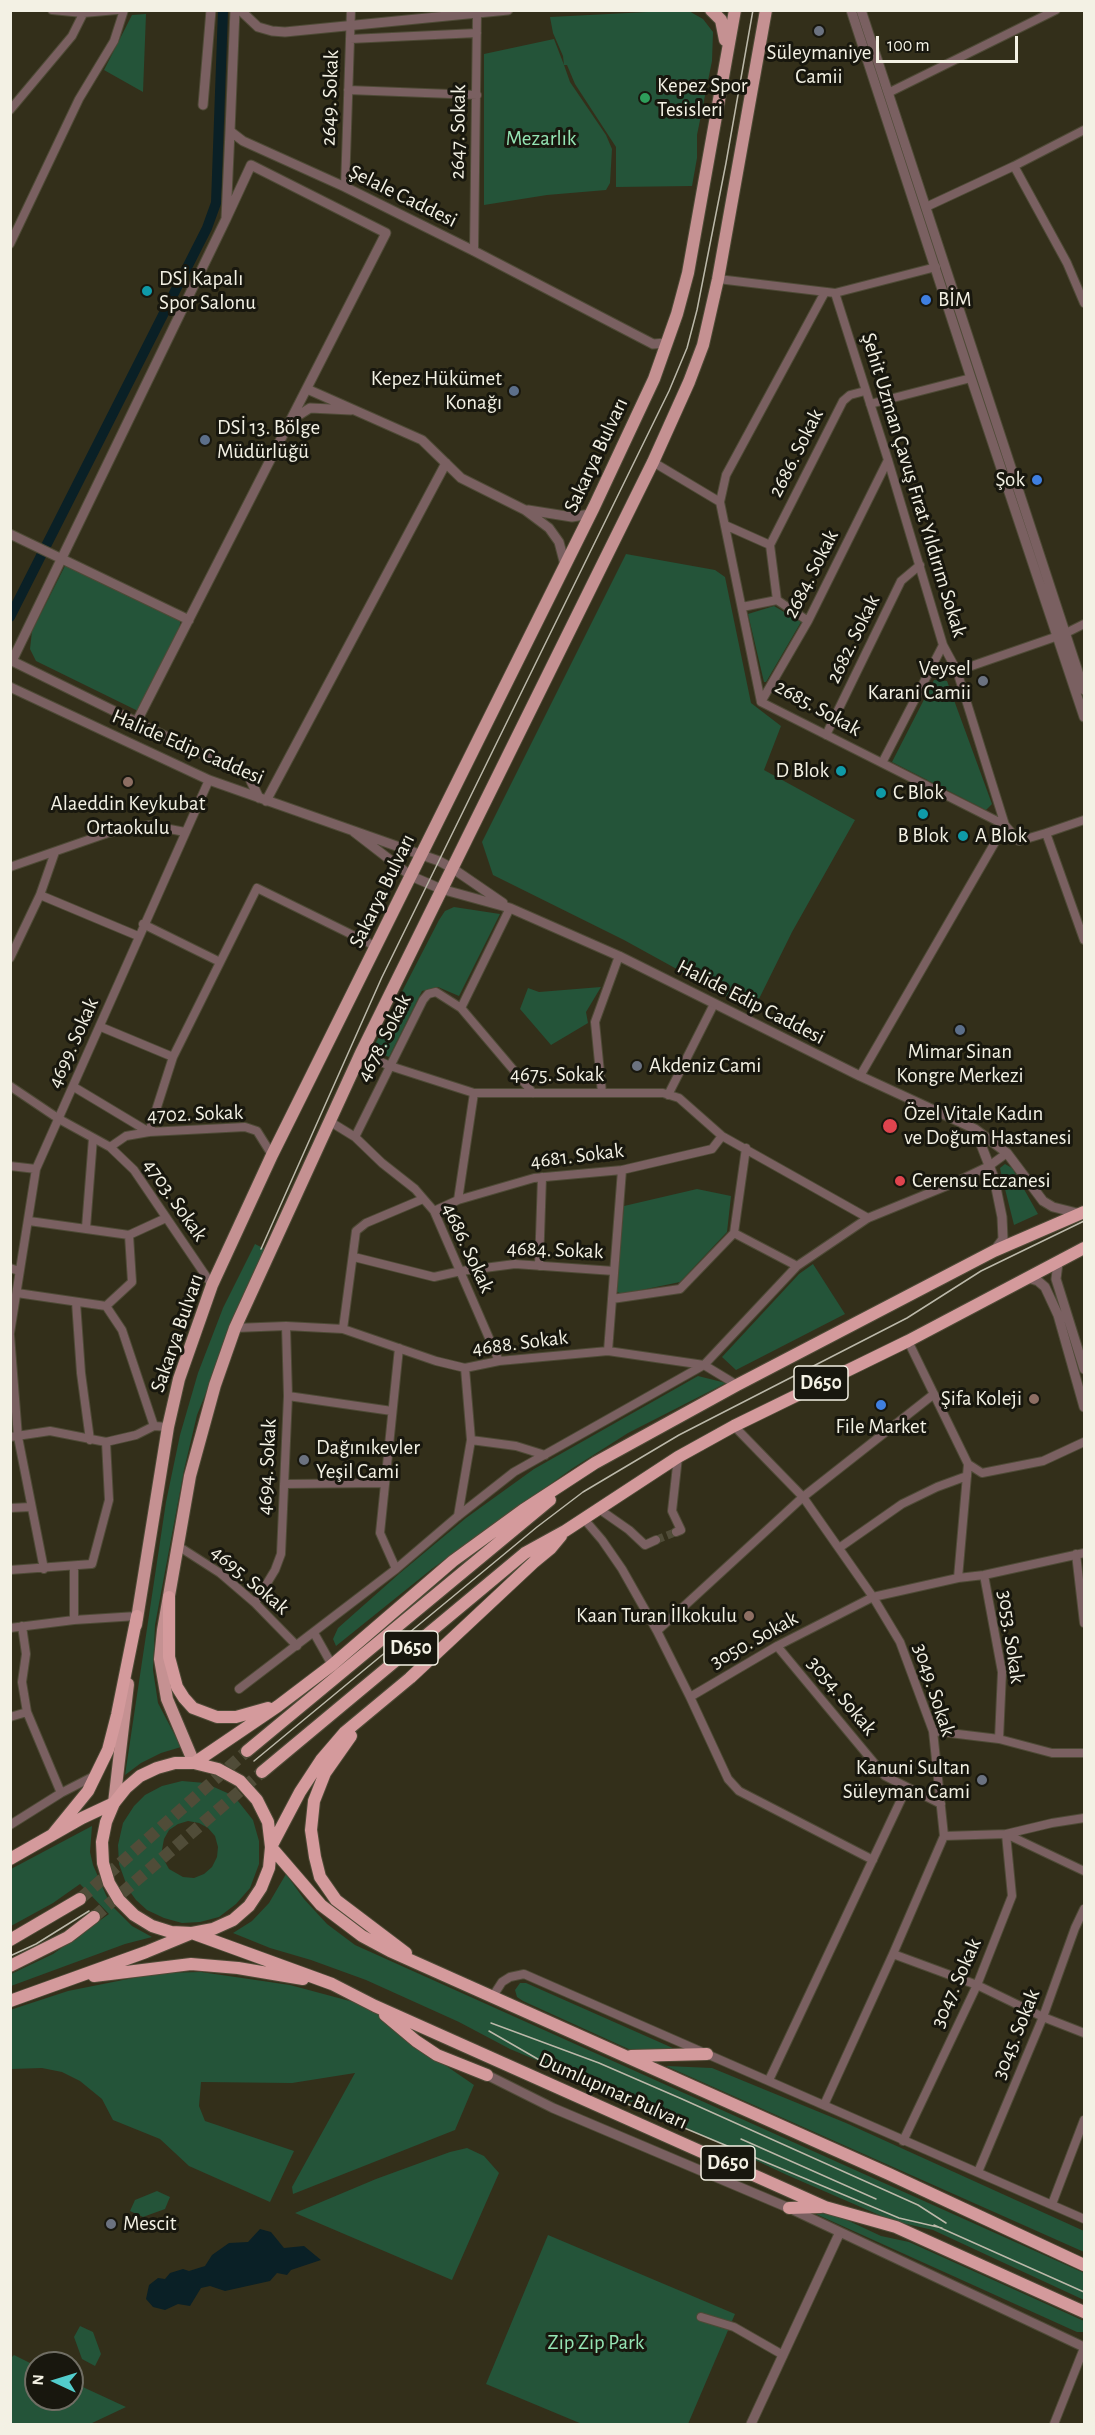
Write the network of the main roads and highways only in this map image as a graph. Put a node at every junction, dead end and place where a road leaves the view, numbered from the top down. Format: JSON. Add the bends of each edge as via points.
{"nodes":[{"id":1,"x":711,"y":10,"type":"edge"},
{"id":2,"x":735,"y":10,"type":"edge"},
{"id":3,"x":766,"y":10,"type":"edge"},
{"id":4,"x":726,"y":57,"type":"junction"},
{"id":5,"x":1083,"y":1213,"type":"edge"},
{"id":6,"x":1084,"y":1248,"type":"edge"},
{"id":7,"x":595,"y":1463,"type":"junction"},
{"id":8,"x":565,"y":1531,"type":"junction"},
{"id":9,"x":170,"y":1598,"type":"junction"},
{"id":10,"x":137,"y":1616,"type":"junction"},
{"id":11,"x":278,"y":1706,"type":"junction"},
{"id":12,"x":374,"y":1707,"type":"junction"},
{"id":13,"x":247,"y":1752,"type":"tunnel mouth"},
{"id":14,"x":194,"y":1763,"type":"junction"},
{"id":15,"x":262,"y":1772,"type":"tunnel mouth"},
{"id":16,"x":114,"y":1803,"type":"junction"},
{"id":17,"x":53,"y":1834,"type":"junction"},
{"id":18,"x":272,"y":1847,"type":"junction"},
{"id":19,"x":10,"y":1858,"type":"edge"},
{"id":20,"x":80,"y":1899,"type":"tunnel mouth"},
{"id":21,"x":94,"y":1917,"type":"tunnel mouth"},
{"id":22,"x":192,"y":1933,"type":"junction"},
{"id":23,"x":10,"y":1940,"type":"edge"},
{"id":24,"x":420,"y":1963,"type":"junction"},
{"id":25,"x":10,"y":1966,"type":"edge"},
{"id":26,"x":75,"y":1978,"type":"junction"},
{"id":27,"x":332,"y":1984,"type":"junction"},
{"id":28,"x":10,"y":2001,"type":"edge"},
{"id":29,"x":375,"y":2006,"type":"junction"},
{"id":30,"x":707,"y":2054,"type":"road end"},
{"id":31,"x":627,"y":2056,"type":"junction"},
{"id":32,"x":486,"y":2075,"type":"road end"},
{"id":33,"x":825,"y":2207,"type":"junction"},
{"id":34,"x":789,"y":2208,"type":"road end"},
{"id":35,"x":1084,"y":2265,"type":"edge"},
{"id":36,"x":1084,"y":2312,"type":"edge"}],
"edges":[{"from":1,"to":4,"type":"main road","via":[[721,20]]},
{"from":2,"to":4,"type":"main road","name":"Sakarya Bulvarı"},
{"from":3,"to":9,"type":"main road","via":[[703,345],[674,419],[361,1053],[235,1328],[214,1385],[190,1476]]},
{"from":4,"to":10,"type":"main road","name":"Sakarya Bulvarı","via":[[688,273],[654,379],[272,1155],[212,1285],[179,1379],[168,1427]]},
{"from":5,"to":7,"type":"highway","number":"D650","via":[[994,1251]]},
{"from":6,"to":8,"type":"highway","number":"D650","via":[[908,1341],[734,1426],[678,1457]]},
{"from":7,"to":11,"type":"highway","via":[[453,1561]]},
{"from":7,"to":13,"type":"highway","number":"D650"},
{"from":8,"to":12,"type":"highway","via":[[410,1678]]},
{"from":8,"to":15,"type":"highway","number":"D650","via":[[525,1553]]},
{"from":9,"to":11,"type":"highway","via":[[168,1657],[177,1687],[194,1708],[217,1717],[236,1717]]},
{"from":9,"to":14,"type":"main road","via":[[160,1659],[162,1678],[166,1699]]},
{"from":10,"to":16,"type":"main road","name":"Sakarya Bulvarı"},
{"from":10,"to":17,"type":"highway","via":[[108,1750],[76,1808]]},
{"from":11,"to":14,"type":"highway"},
{"from":12,"to":18,"type":"highway","via":[[321,1760]]},
{"from":12,"to":24,"type":"highway","via":[[325,1773],[314,1801],[311,1830],[315,1857],[320,1877],[336,1900]]},
{"from":14,"to":16,"type":"highway","via":[[175,1763],[149,1772],[126,1788]]},
{"from":14,"to":18,"type":"highway","via":[[218,1769],[240,1781],[257,1800]]},
{"from":16,"to":17,"type":"highway"},
{"from":16,"to":22,"type":"highway","via":[[102,1842],[103,1863],[119,1900],[134,1915],[162,1929]]},
{"from":17,"to":19,"type":"highway"},
{"from":18,"to":22,"type":"highway","via":[[269,1868],[249,1906],[233,1920]]},
{"from":18,"to":24,"type":"highway","name":"Dumlupınar Bulvarı","number":"D650","via":[[321,1905],[362,1936]]},
{"from":20,"to":23,"type":"highway"},
{"from":21,"to":25,"type":"highway","via":[[68,1936]]},
{"from":22,"to":26,"type":"highway"},
{"from":22,"to":27,"type":"highway","name":"Dumlupınar Bulvarı","number":"D650"},
{"from":24,"to":31,"type":"highway","name":"Dumlupınar Bulvarı","number":"D650"},
{"from":26,"to":27,"type":"highway","via":[[191,1965],[238,1968]]},
{"from":26,"to":28,"type":"highway"},
{"from":27,"to":29,"type":"highway","name":"Dumlupınar Bulvarı","number":"D650"},
{"from":29,"to":32,"type":"highway","via":[[437,2055]]},
{"from":29,"to":33,"type":"highway","name":"Dumlupınar Bulvarı","number":"D650"},
{"from":30,"to":31,"type":"highway"},
{"from":31,"to":35,"type":"highway","name":"Dumlupınar Bulvarı","number":"D650"},
{"from":33,"to":34,"type":"highway"},
{"from":33,"to":36,"type":"highway","name":"Dumlupınar Bulvarı","number":"D650","via":[[896,2227]]}]}
